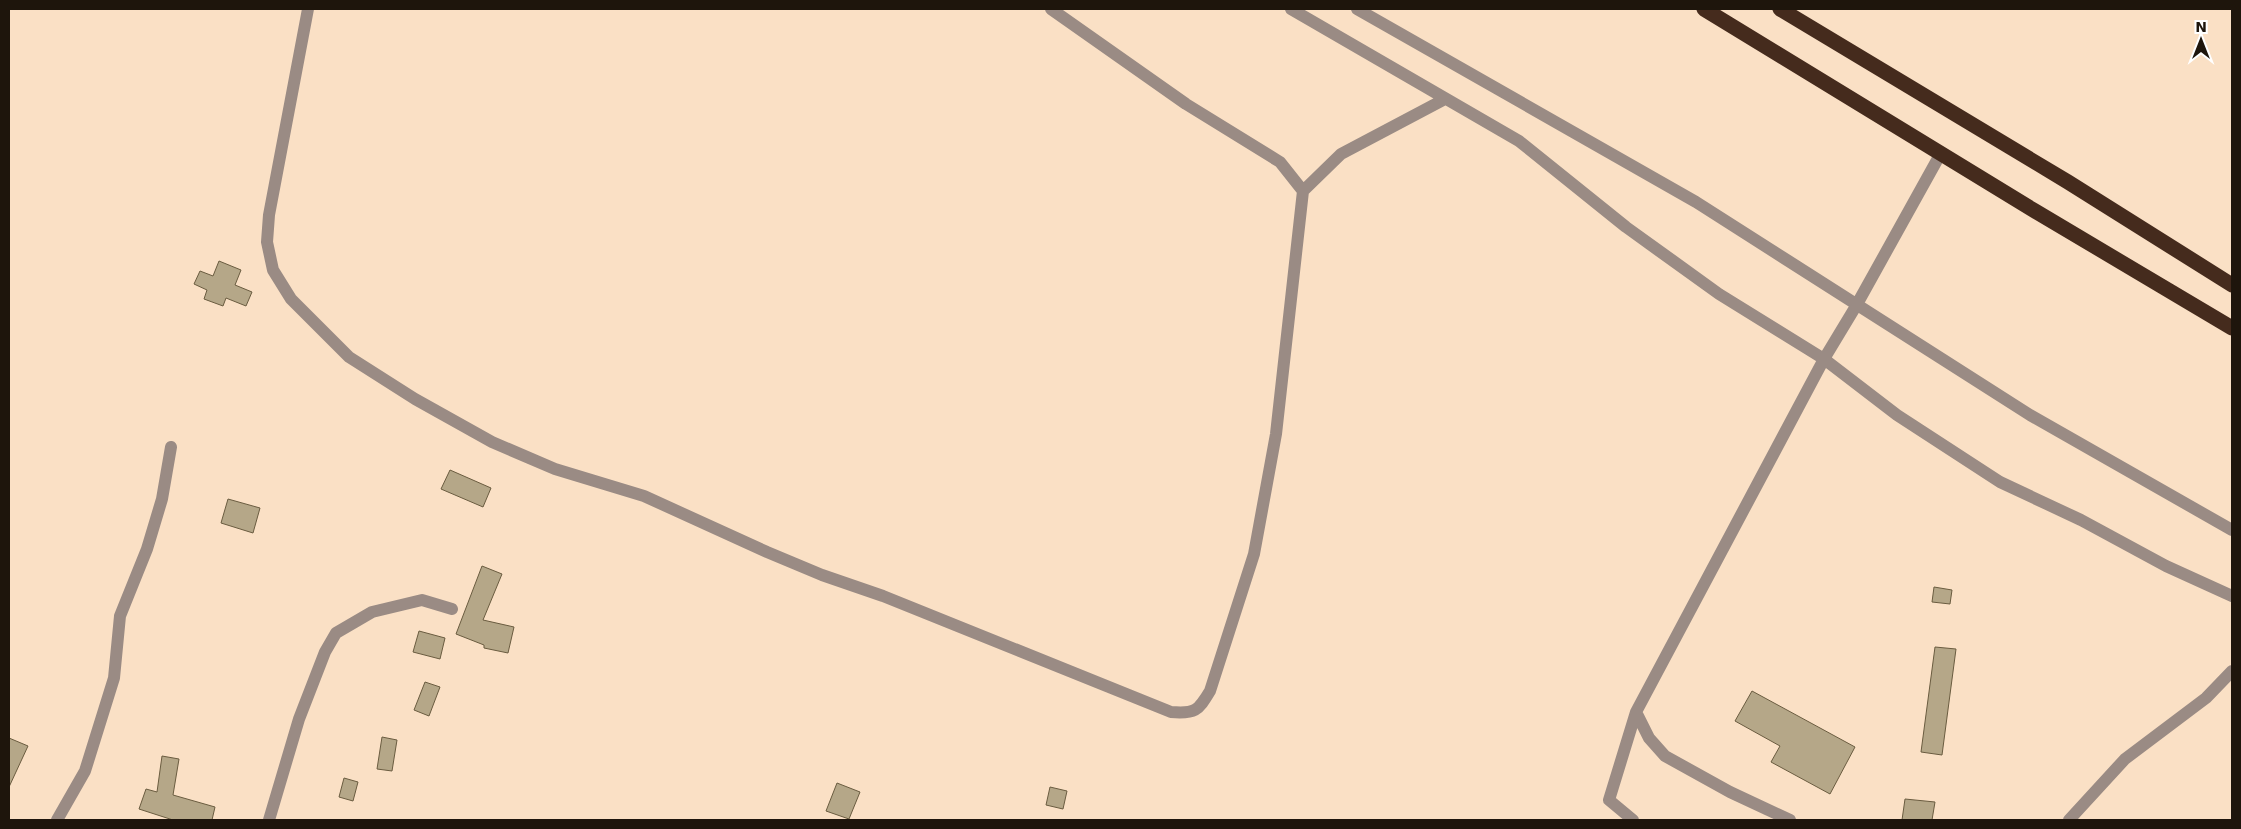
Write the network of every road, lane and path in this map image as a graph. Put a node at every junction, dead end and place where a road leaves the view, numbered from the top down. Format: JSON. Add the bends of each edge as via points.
{"nodes":[{"id":1,"x":308,"y":9,"type":"edge"},
{"id":2,"x":1051,"y":9,"type":"edge"},
{"id":3,"x":1291,"y":9,"type":"edge"},
{"id":4,"x":1356,"y":9,"type":"edge"},
{"id":5,"x":1704,"y":9,"type":"edge"},
{"id":6,"x":1780,"y":9,"type":"edge"},
{"id":7,"x":1445,"y":100,"type":"junction"},
{"id":8,"x":1941,"y":153,"type":"junction"},
{"id":9,"x":1303,"y":191,"type":"junction"},
{"id":10,"x":2232,"y":285,"type":"edge"},
{"id":11,"x":1856,"y":306,"type":"junction"},
{"id":12,"x":2232,"y":328,"type":"edge"},
{"id":13,"x":1824,"y":359,"type":"junction"},
{"id":14,"x":171,"y":447,"type":"dead end"},
{"id":15,"x":2232,"y":530,"type":"edge"},
{"id":16,"x":2232,"y":596,"type":"edge"},
{"id":17,"x":452,"y":609,"type":"dead end"},
{"id":18,"x":2232,"y":671,"type":"edge"},
{"id":19,"x":1636,"y":712,"type":"junction"},
{"id":20,"x":57,"y":820,"type":"edge"},
{"id":21,"x":269,"y":820,"type":"edge"},
{"id":22,"x":1633,"y":820,"type":"edge"},
{"id":23,"x":1790,"y":820,"type":"edge"},
{"id":24,"x":2069,"y":820,"type":"edge"}],
"edges":[{"from":1,"to":9,"type":"street","via":[[272,198],[267,242],[273,270],[291,299],[348,357],[492,442],[555,469],[644,496],[822,575],[883,596],[1171,712],[1189,714],[1200,707],[1210,691],[1254,554],[1276,434]]},
{"from":2,"to":9,"type":"street","via":[[1186,104],[1280,162]]},
{"from":3,"to":7,"type":"street"},
{"from":4,"to":11,"type":"street","via":[[1696,202]]},
{"from":5,"to":8,"type":"highway"},
{"from":6,"to":10,"type":"highway","via":[[2060,177]]},
{"from":7,"to":9,"type":"street","via":[[1341,154]]},
{"from":7,"to":13,"type":"street","via":[[1519,141],[1626,228],[1719,294]]},
{"from":8,"to":11,"type":"street"},
{"from":8,"to":12,"type":"highway"},
{"from":11,"to":13,"type":"street"},
{"from":11,"to":15,"type":"street","via":[[2030,415]]},
{"from":13,"to":16,"type":"street","via":[[1897,415],[2000,482]]},
{"from":13,"to":19,"type":"street"},
{"from":14,"to":20,"type":"street","via":[[152,533],[120,616],[114,678],[85,771]]},
{"from":17,"to":21,"type":"street","via":[[422,600],[372,612],[336,634],[325,652],[299,719]]},
{"from":18,"to":24,"type":"street","via":[[2206,698],[2125,759]]},
{"from":19,"to":22,"type":"street","via":[[1609,800]]},
{"from":19,"to":23,"type":"street","via":[[1649,738],[1664,756]]}]}
